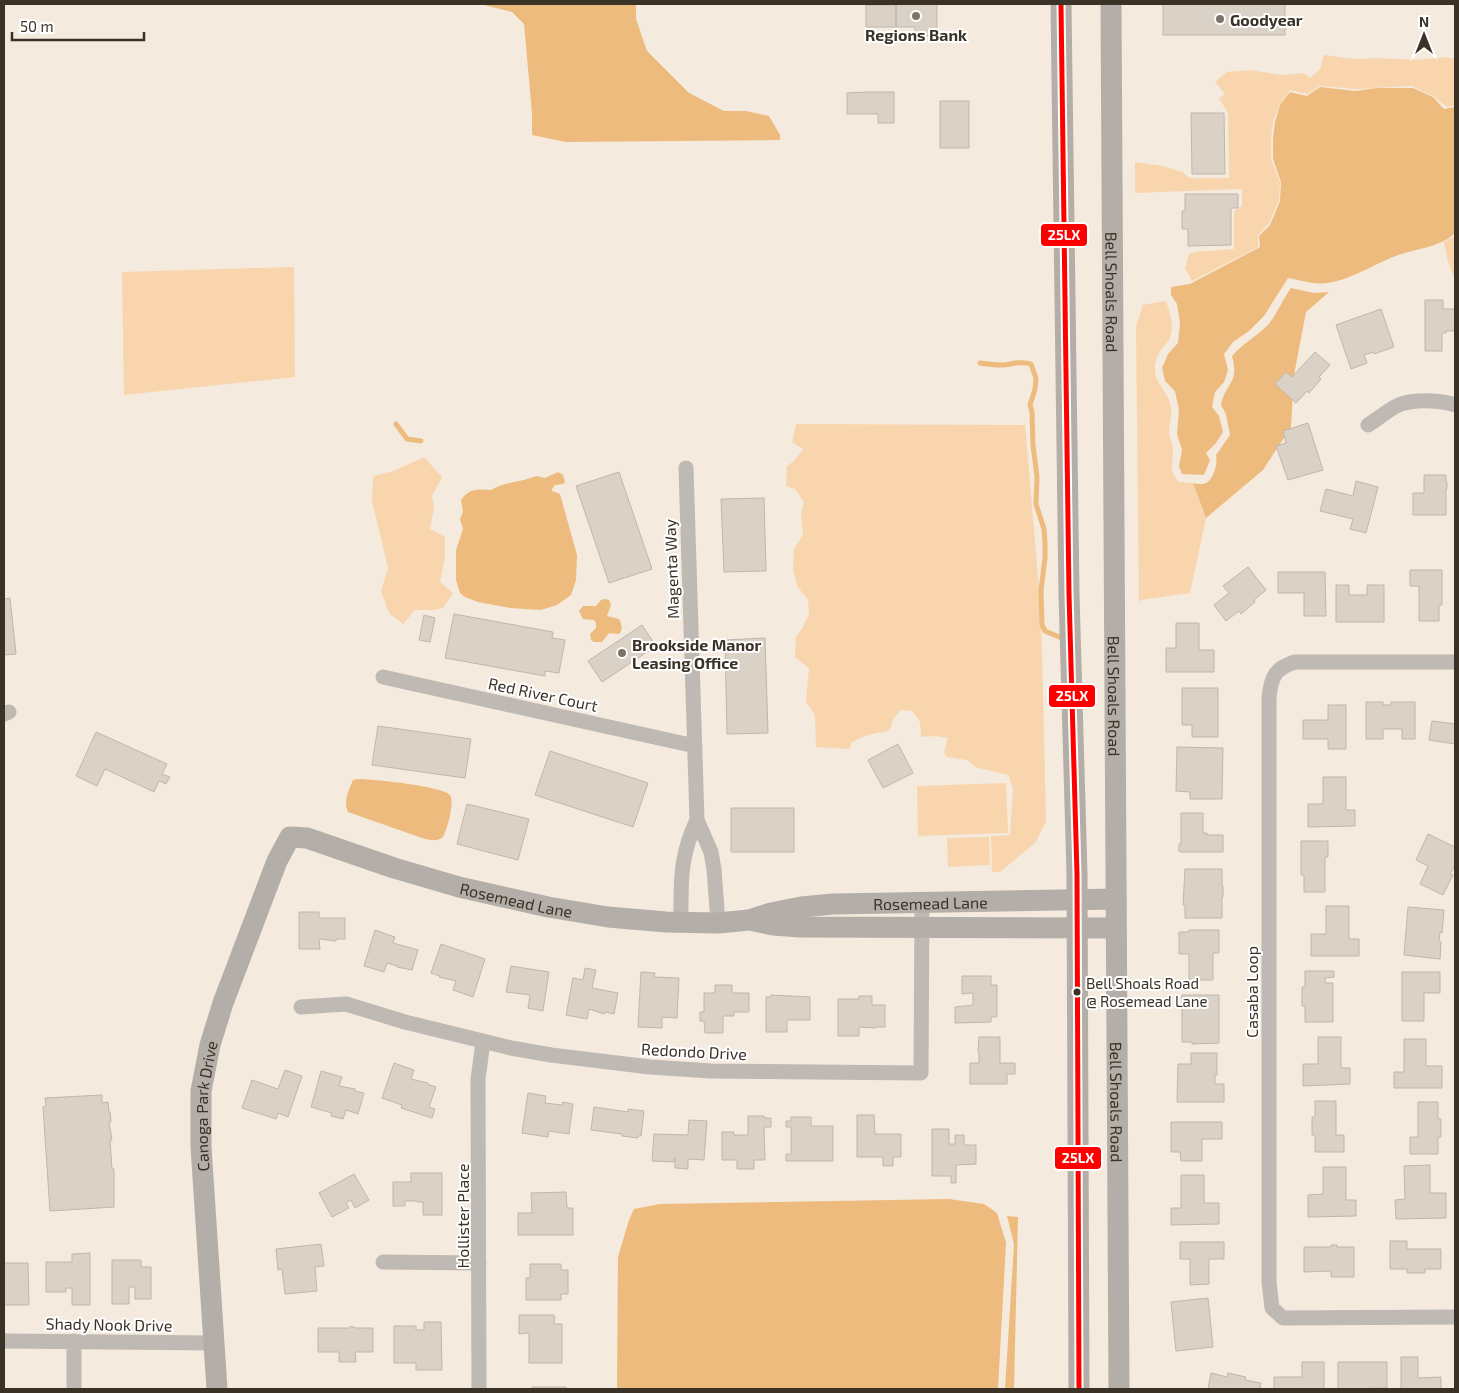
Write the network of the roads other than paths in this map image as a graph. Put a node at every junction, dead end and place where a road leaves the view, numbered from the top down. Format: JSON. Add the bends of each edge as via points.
{"nodes":[{"id":1,"x":1061,"y":4,"type":"edge"},
{"id":2,"x":1111,"y":4,"type":"edge"},
{"id":3,"x":1455,"y":405,"type":"edge"},
{"id":4,"x":1368,"y":425,"type":"dead end"},
{"id":5,"x":686,"y":468,"type":"dead end"},
{"id":6,"x":1455,"y":662,"type":"edge"},
{"id":7,"x":383,"y":677,"type":"dead end"},
{"id":8,"x":694,"y":746,"type":"junction"},
{"id":9,"x":697,"y":820,"type":"junction"},
{"id":10,"x":290,"y":837,"type":"joint"},
{"id":11,"x":1116,"y":899,"type":"junction"},
{"id":12,"x":1077,"y":900,"type":"junction"},
{"id":13,"x":922,"y":901,"type":"junction"},
{"id":14,"x":749,"y":920,"type":"junction"},
{"id":15,"x":682,"y":923,"type":"junction"},
{"id":16,"x":718,"y":923,"type":"junction"},
{"id":17,"x":922,"y":928,"type":"junction"},
{"id":18,"x":1077,"y":928,"type":"junction"},
{"id":19,"x":1116,"y":928,"type":"junction"},
{"id":20,"x":301,"y":1007,"type":"dead end"},
{"id":21,"x":483,"y":1042,"type":"junction"},
{"id":22,"x":383,"y":1262,"type":"dead end"},
{"id":23,"x":479,"y":1263,"type":"junction"},
{"id":24,"x":1455,"y":1317,"type":"edge"},
{"id":25,"x":4,"y":1341,"type":"edge"},
{"id":26,"x":74,"y":1341,"type":"junction"},
{"id":27,"x":213,"y":1343,"type":"junction"},
{"id":28,"x":74,"y":1389,"type":"edge"},
{"id":29,"x":217,"y":1389,"type":"edge"},
{"id":30,"x":479,"y":1389,"type":"edge"},
{"id":31,"x":1079,"y":1389,"type":"edge"},
{"id":32,"x":1119,"y":1389,"type":"edge"}],
"edges":[{"from":1,"to":12,"type":"main road","via":[[1069,594]]},
{"from":2,"to":11,"type":"main road","name":"Bell Shoals Road"},
{"from":3,"to":4,"type":"street","via":[[1446,402],[1399,404]]},
{"from":5,"to":8,"type":"street","name":"Magenta Way"},
{"from":6,"to":24,"type":"street","name":"Casaba Loop","via":[[1295,662],[1279,670],[1270,684],[1269,1282],[1272,1308],[1282,1318]]},
{"from":7,"to":8,"type":"street","name":"Red River Court"},
{"from":8,"to":9,"type":"street","name":"Magenta Way"},
{"from":9,"to":15,"type":"street","name":"Magenta Way","via":[[684,853]]},
{"from":9,"to":16,"type":"street","name":"Magenta Way","via":[[711,852]]},
{"from":10,"to":15,"type":"main road","name":"Rosemead Lane","via":[[307,838],[449,885],[518,901],[608,916]]},
{"from":10,"to":27,"type":"main road","name":"Canoga Park Drive","via":[[277,861],[222,1003],[201,1091],[200,1129]]},
{"from":11,"to":12,"type":"main road","name":"Rosemead Lane"},
{"from":11,"to":19,"type":"main road","name":"Bell Shoals Road"},
{"from":12,"to":13,"type":"main road","name":"Rosemead Lane"},
{"from":12,"to":18,"type":"main road"},
{"from":13,"to":14,"type":"main road","name":"Rosemead Lane","via":[[816,905]]},
{"from":13,"to":17,"type":"street","name":"Redondo Drive"},
{"from":14,"to":16,"type":"main road","name":"Rosemead Lane"},
{"from":14,"to":17,"type":"main road","name":"Rosemead Lane","via":[[800,927]]},
{"from":15,"to":16,"type":"main road","name":"Rosemead Lane"},
{"from":17,"to":18,"type":"main road","name":"Rosemead Lane"},
{"from":17,"to":21,"type":"street","name":"Redondo Drive","via":[[921,1073],[711,1071],[560,1056]]},
{"from":18,"to":19,"type":"main road","name":"Rosemead Lane"},
{"from":18,"to":31,"type":"main road"},
{"from":19,"to":32,"type":"main road","name":"Bell Shoals Road"},
{"from":20,"to":21,"type":"street","name":"Redondo Drive","via":[[346,1004]]},
{"from":21,"to":23,"type":"street","name":"Hollister Place","via":[[478,1079]]},
{"from":22,"to":23,"type":"street"},
{"from":23,"to":30,"type":"street","name":"Hollister Place"},
{"from":25,"to":26,"type":"street","name":"Shady Nook Drive"},
{"from":26,"to":27,"type":"street","name":"Shady Nook Drive"},
{"from":26,"to":28,"type":"street"},
{"from":27,"to":29,"type":"main road","name":"Canoga Park Drive"}]}
